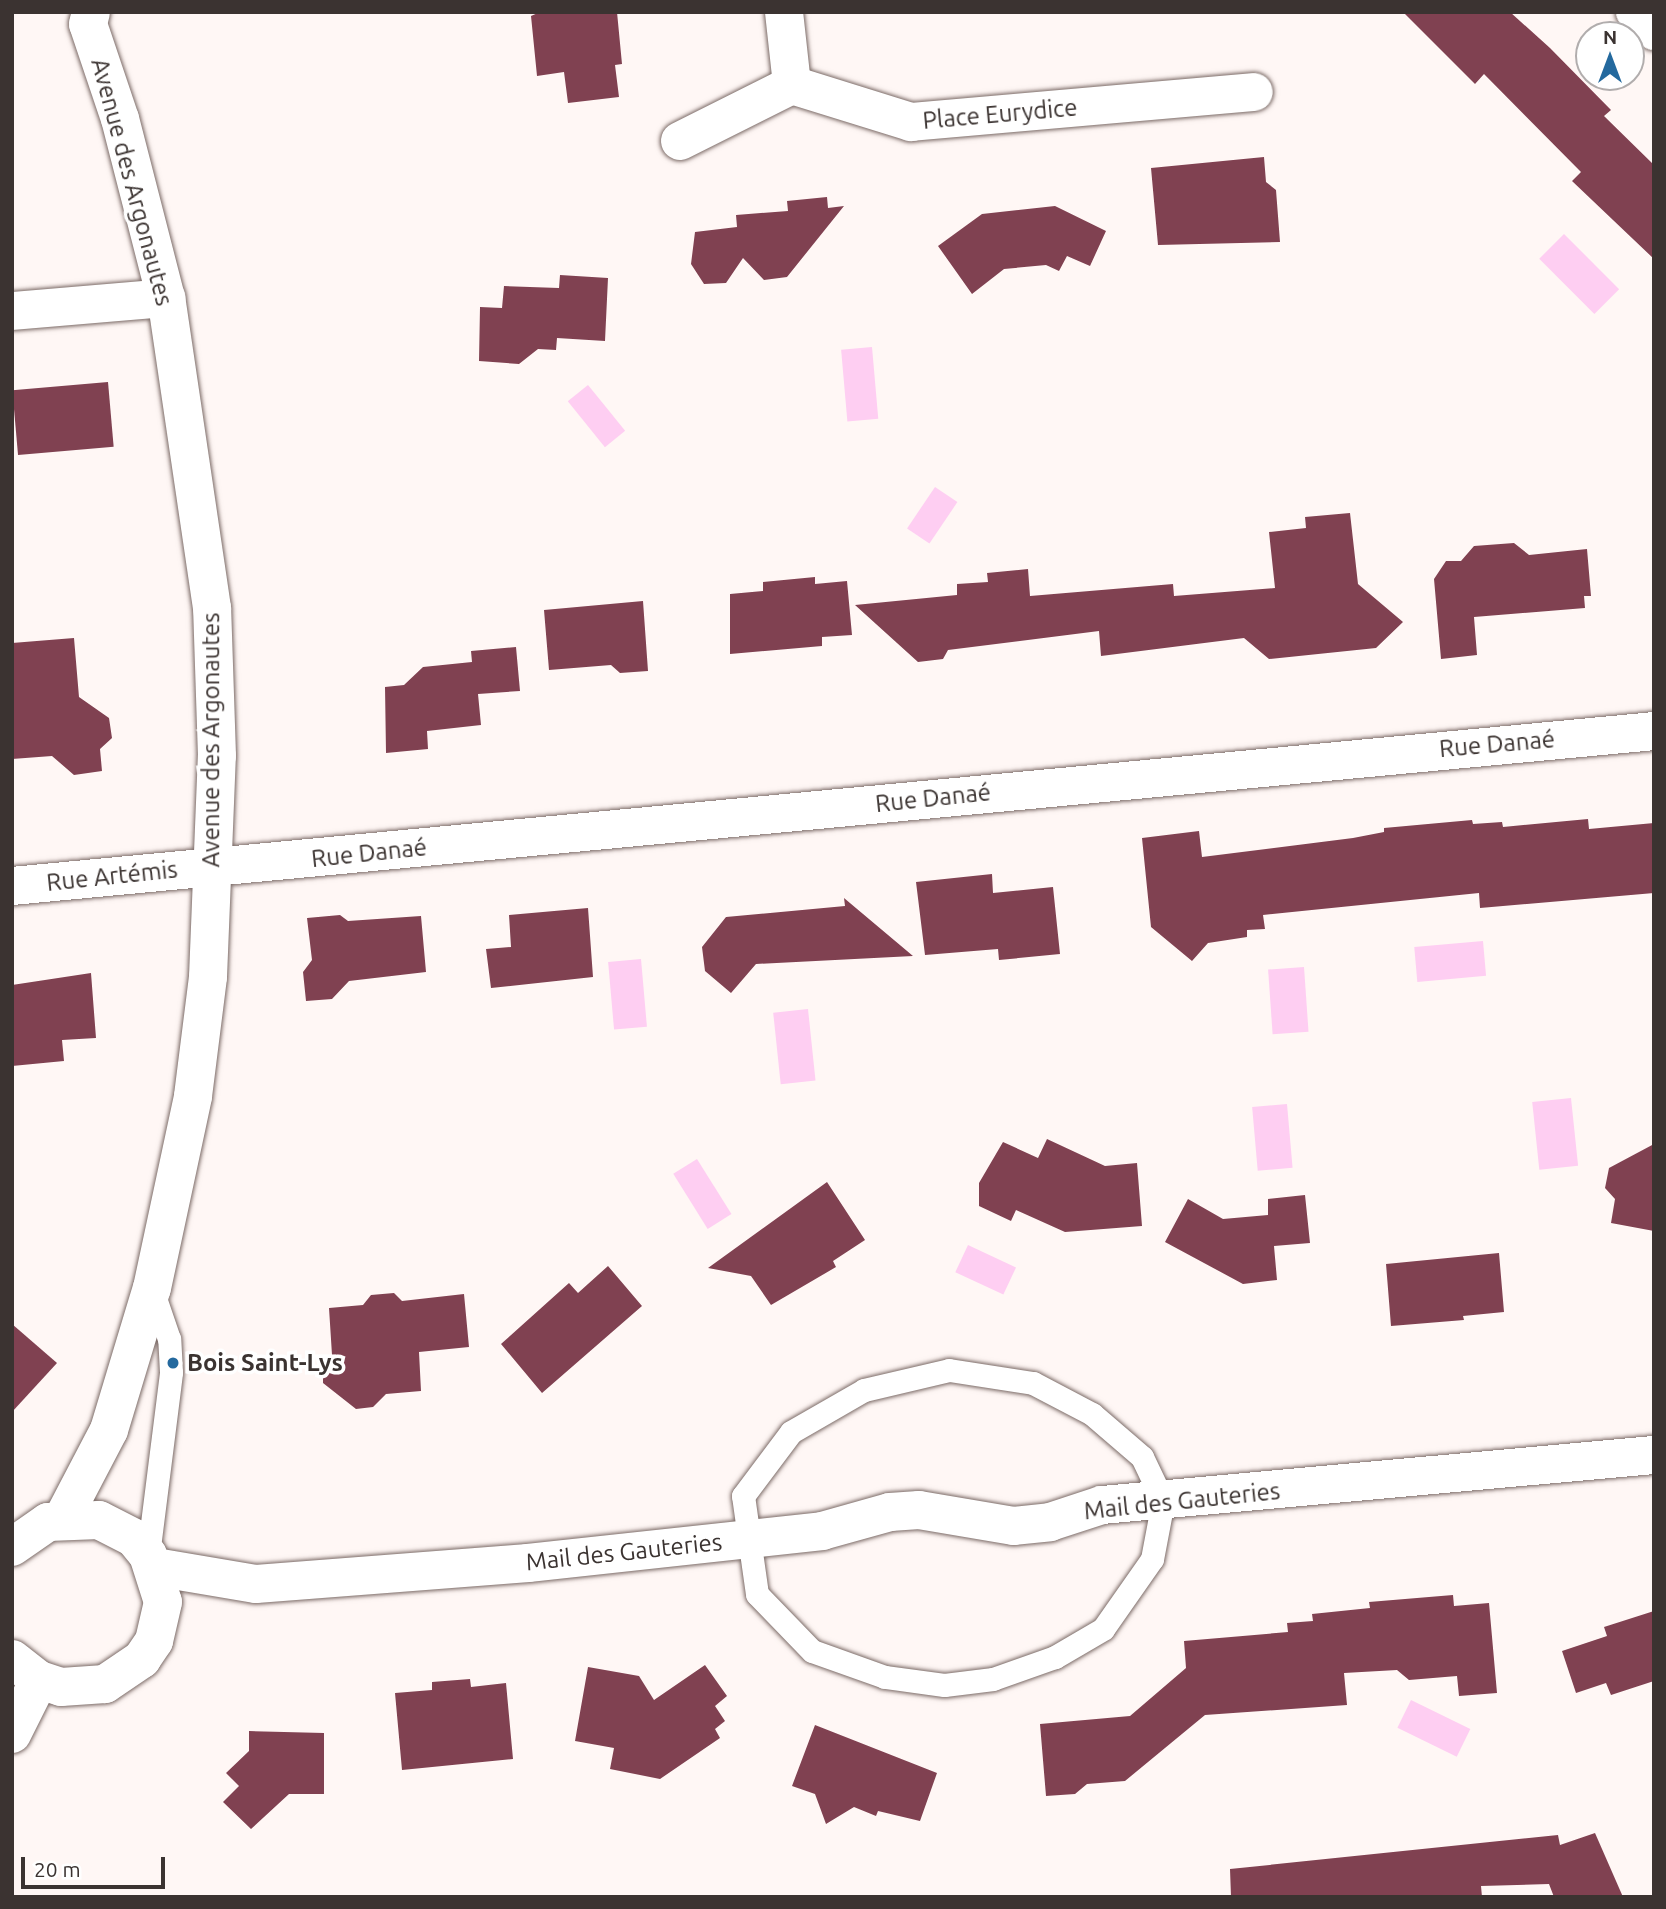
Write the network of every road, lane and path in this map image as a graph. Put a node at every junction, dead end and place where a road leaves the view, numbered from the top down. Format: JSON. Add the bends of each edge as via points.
{"nodes":[{"id":1,"x":785,"y":12,"type":"edge"},
{"id":2,"x":1635,"y":12,"type":"edge"},
{"id":3,"x":79,"y":16,"type":"edge"},
{"id":4,"x":1654,"y":31,"type":"edge"},
{"id":5,"x":792,"y":85,"type":"junction"},
{"id":6,"x":1254,"y":92,"type":"dead end"},
{"id":7,"x":680,"y":141,"type":"dead end"},
{"id":8,"x":166,"y":298,"type":"junction"},
{"id":9,"x":12,"y":311,"type":"edge"},
{"id":10,"x":1654,"y":731,"type":"edge"},
{"id":11,"x":212,"y":866,"type":"junction"},
{"id":12,"x":12,"y":886,"type":"edge"},
{"id":13,"x":152,"y":1288,"type":"junction"},
{"id":14,"x":109,"y":1430,"type":"junction"},
{"id":15,"x":1654,"y":1455,"type":"edge"},
{"id":16,"x":1163,"y":1501,"type":"junction"},
{"id":17,"x":63,"y":1518,"type":"junction"},
{"id":18,"x":115,"y":1526,"type":"junction"},
{"id":19,"x":747,"y":1539,"type":"junction"},
{"id":20,"x":12,"y":1547,"type":"edge"},
{"id":21,"x":152,"y":1561,"type":"junction"},
{"id":22,"x":256,"y":1584,"type":"junction"},
{"id":23,"x":161,"y":1619,"type":"junction"},
{"id":24,"x":26,"y":1669,"type":"edge"},
{"id":25,"x":12,"y":1734,"type":"edge"}],
"edges":[{"from":1,"to":5,"type":"street"},
{"from":2,"to":4,"type":"street"},
{"from":3,"to":8,"type":"street","name":"Avenue des Argonautes","via":[[120,118]]},
{"from":5,"to":6,"type":"street","name":"Place Eurydice","via":[[911,122]]},
{"from":5,"to":7,"type":"street"},
{"from":8,"to":9,"type":"street"},
{"from":8,"to":11,"type":"street","name":"Avenue des Argonautes","via":[[212,608],[217,756]]},
{"from":10,"to":11,"type":"street","name":"Rue Danaé"},
{"from":11,"to":12,"type":"street","name":"Rue Artémis"},
{"from":11,"to":13,"type":"street","name":"Avenue des Argonautes","via":[[208,977],[193,1096]]},
{"from":13,"to":14,"type":"street","name":"Avenue des Argonautes"},
{"from":13,"to":21,"type":"lane","via":[[169,1339],[171,1372]]},
{"from":14,"to":17,"type":"street","name":"Avenue des Argonautes"},
{"from":14,"to":18,"type":"street","name":"Avenue des Argonautes"},
{"from":15,"to":16,"type":"street","name":"Mail des Gauteries"},
{"from":16,"to":19,"type":"street","name":"Mail des Gauteries","via":[[1102,1505],[1050,1522],[1014,1526],[919,1510],[890,1512],[822,1531]]},
{"from":16,"to":19,"type":"lane","via":[[1142,1457],[1092,1415],[1033,1383],[949,1370],[864,1390],[791,1432],[743,1496]]},
{"from":16,"to":19,"type":"lane","via":[[1152,1559],[1102,1629],[1055,1657],[993,1679],[944,1685],[885,1677],[812,1651],[757,1594]]},
{"from":17,"to":18,"type":"street"},
{"from":17,"to":20,"type":"street","via":[[33,1529]]},
{"from":18,"to":21,"type":"street"},
{"from":19,"to":22,"type":"street","name":"Mail des Gauteries","via":[[528,1563]]},
{"from":21,"to":22,"type":"street","name":"Mail des Gauteries"},
{"from":21,"to":23,"type":"street","via":[[163,1602]]},
{"from":22,"to":23,"type":"street","name":"Mail des Gauteries"},
{"from":23,"to":24,"type":"street","via":[[142,1659],[105,1684],[83,1688]]},
{"from":24,"to":25,"type":"street"}]}
